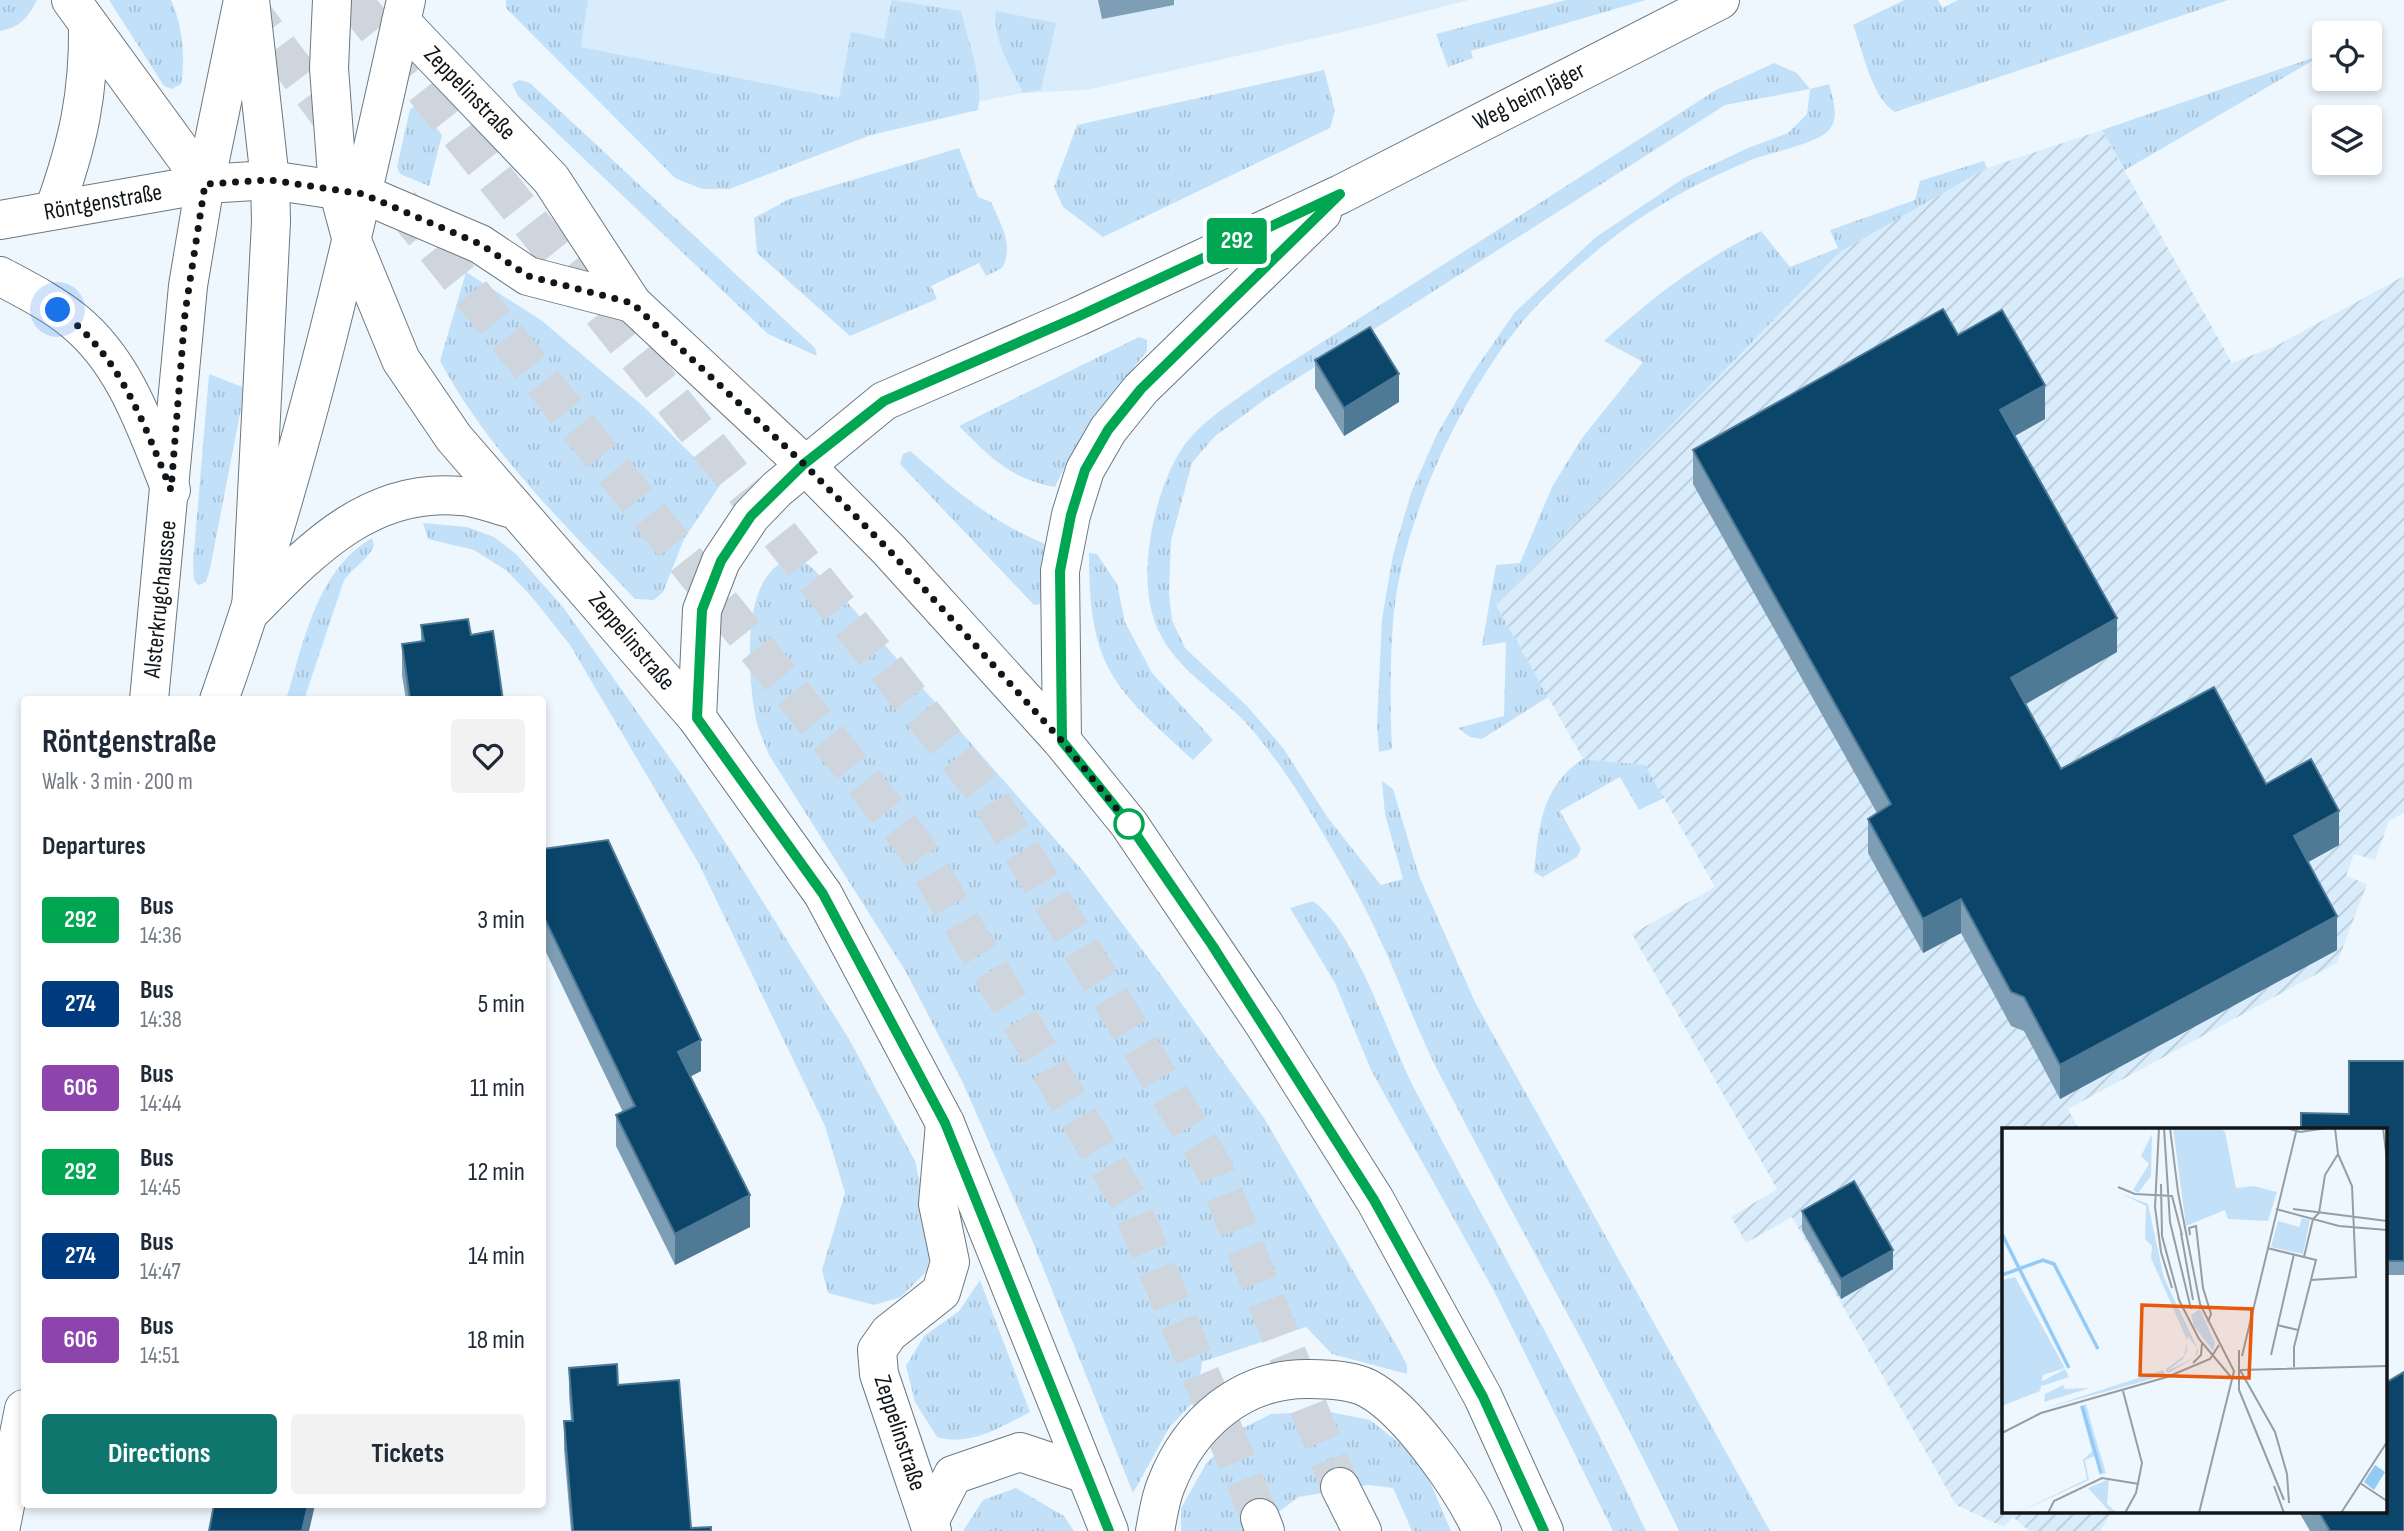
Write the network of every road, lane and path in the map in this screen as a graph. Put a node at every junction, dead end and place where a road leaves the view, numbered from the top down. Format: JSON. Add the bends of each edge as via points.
{"nodes":[{"id":1,"x":243,"y":0,"type":"edge"},
{"id":2,"x":250,"y":0,"type":"edge"},
{"id":3,"x":332,"y":0,"type":"edge"},
{"id":4,"x":1720,"y":0,"type":"edge"},
{"id":5,"x":403,"y":11,"type":"edge"},
{"id":6,"x":79,"y":12,"type":"edge"},
{"id":7,"x":270,"y":180,"type":"junction"},
{"id":8,"x":205,"y":184,"type":"junction"},
{"id":9,"x":351,"y":192,"type":"junction"},
{"id":10,"x":1340,"y":194,"type":"junction"},
{"id":11,"x":54,"y":211,"type":"junction"},
{"id":12,"x":0,"y":220,"type":"edge"},
{"id":13,"x":352,"y":242,"type":"junction"},
{"id":14,"x":0,"y":276,"type":"edge"},
{"id":15,"x":632,"y":303,"type":"junction"},
{"id":16,"x":804,"y":464,"type":"junction"},
{"id":17,"x":171,"y":490,"type":"junction"},
{"id":18,"x":513,"y":509,"type":"junction"},
{"id":19,"x":251,"y":611,"type":"junction"},
{"id":20,"x":149,"y":696,"type":"edge"},
{"id":21,"x":220,"y":696,"type":"edge"},
{"id":22,"x":697,"y":718,"type":"junction"},
{"id":23,"x":1062,"y":741,"type":"junction"},
{"id":24,"x":945,"y":1123,"type":"junction"},
{"id":25,"x":21,"y":1424,"type":"edge"},
{"id":26,"x":1086,"y":1474,"type":"junction"},
{"id":27,"x":930,"y":1527,"type":"edge"},
{"id":28,"x":0,"y":1531,"type":"edge"},
{"id":29,"x":1109,"y":1531,"type":"edge"},
{"id":30,"x":1155,"y":1531,"type":"edge"},
{"id":31,"x":1355,"y":1531,"type":"edge"},
{"id":32,"x":1362,"y":1531,"type":"edge"},
{"id":33,"x":1482,"y":1531,"type":"edge"},
{"id":34,"x":1544,"y":1531,"type":"edge"}],
"edges":[{"from":1,"to":8,"type":"main road","name":"Alsterkrugchaussee"},
{"from":2,"to":7,"type":"main road"},
{"from":3,"to":9,"type":"main road","via":[[329,68]]},
{"from":4,"to":10,"type":"main road","name":"Weg beim Jäger"},
{"from":5,"to":9,"type":"main road"},
{"from":5,"to":15,"type":"main road","name":"Zeppelinstraße","via":[[551,179]]},
{"from":6,"to":8,"type":"main road"},
{"from":6,"to":11,"type":"main road","via":[[88,76],[81,126]]},
{"from":7,"to":8,"type":"main road","name":"Zeppelinstraße"},
{"from":7,"to":9,"type":"main road","name":"Zeppelinstraße"},
{"from":7,"to":19,"type":"main road","via":[[269,290]]},
{"from":8,"to":11,"type":"main road","name":"Röntgenstraße"},
{"from":8,"to":17,"type":"main road","name":"Alsterkrugchaussee","via":[[185,313]]},
{"from":9,"to":13,"type":"main road"},
{"from":9,"to":15,"type":"main road","name":"Zeppelinstraße","via":[[480,244],[528,276]]},
{"from":10,"to":16,"type":"main road","name":"Weg beim Jäger","via":[[884,401]]},
{"from":10,"to":23,"type":"main road","name":"Weg beim Jäger","via":[[1141,389],[1108,430],[1085,470],[1060,571]]},
{"from":11,"to":12,"type":"main road","name":"Röntgenstraße"},
{"from":13,"to":18,"type":"main road","name":"Zeppelinstraße","via":[[401,360],[454,439]]},
{"from":13,"to":19,"type":"main road"},
{"from":14,"to":17,"type":"main road","via":[[76,323],[108,358],[135,401]]},
{"from":15,"to":16,"type":"main road","name":"Zeppelinstraße"},
{"from":16,"to":22,"type":"main road","name":"Weg beim Jäger","via":[[751,516],[721,561],[702,610]]},
{"from":16,"to":23,"type":"main road","name":"Zeppelinstraße","via":[[889,550]]},
{"from":17,"to":20,"type":"main road","name":"Alsterkrugchaussee"},
{"from":18,"to":19,"type":"main road","via":[[462,496],[428,496],[391,504],[344,524]]},
{"from":18,"to":22,"type":"main road","name":"Zeppelinstraße"},
{"from":19,"to":21,"type":"main road"},
{"from":22,"to":24,"type":"main road","name":"Zeppelinstraße","via":[[823,894]]},
{"from":23,"to":34,"type":"main road","name":"Zeppelinstraße","via":[[1129,824],[1212,945],[1374,1200],[1483,1397]]},
{"from":24,"to":26,"type":"main road","name":"Zeppelinstraße"},
{"from":24,"to":27,"type":"main road","name":"Zeppelinstraße","via":[[938,1204],[950,1262],[941,1292],[889,1333],[877,1350],[879,1374]]},
{"from":25,"to":28,"type":"main road"},
{"from":26,"to":27,"type":"main road","name":"Zeppelinstraße","via":[[1020,1452],[953,1475]]},
{"from":26,"to":29,"type":"main road","name":"Zeppelinstraße"},
{"from":30,"to":33,"type":"main road","via":[[1165,1487],[1180,1454],[1201,1429],[1254,1387],[1292,1378],[1366,1388],[1405,1416],[1471,1507]]},
{"from":31,"to":32,"type":"main road","via":[[1340,1488]]}]}
